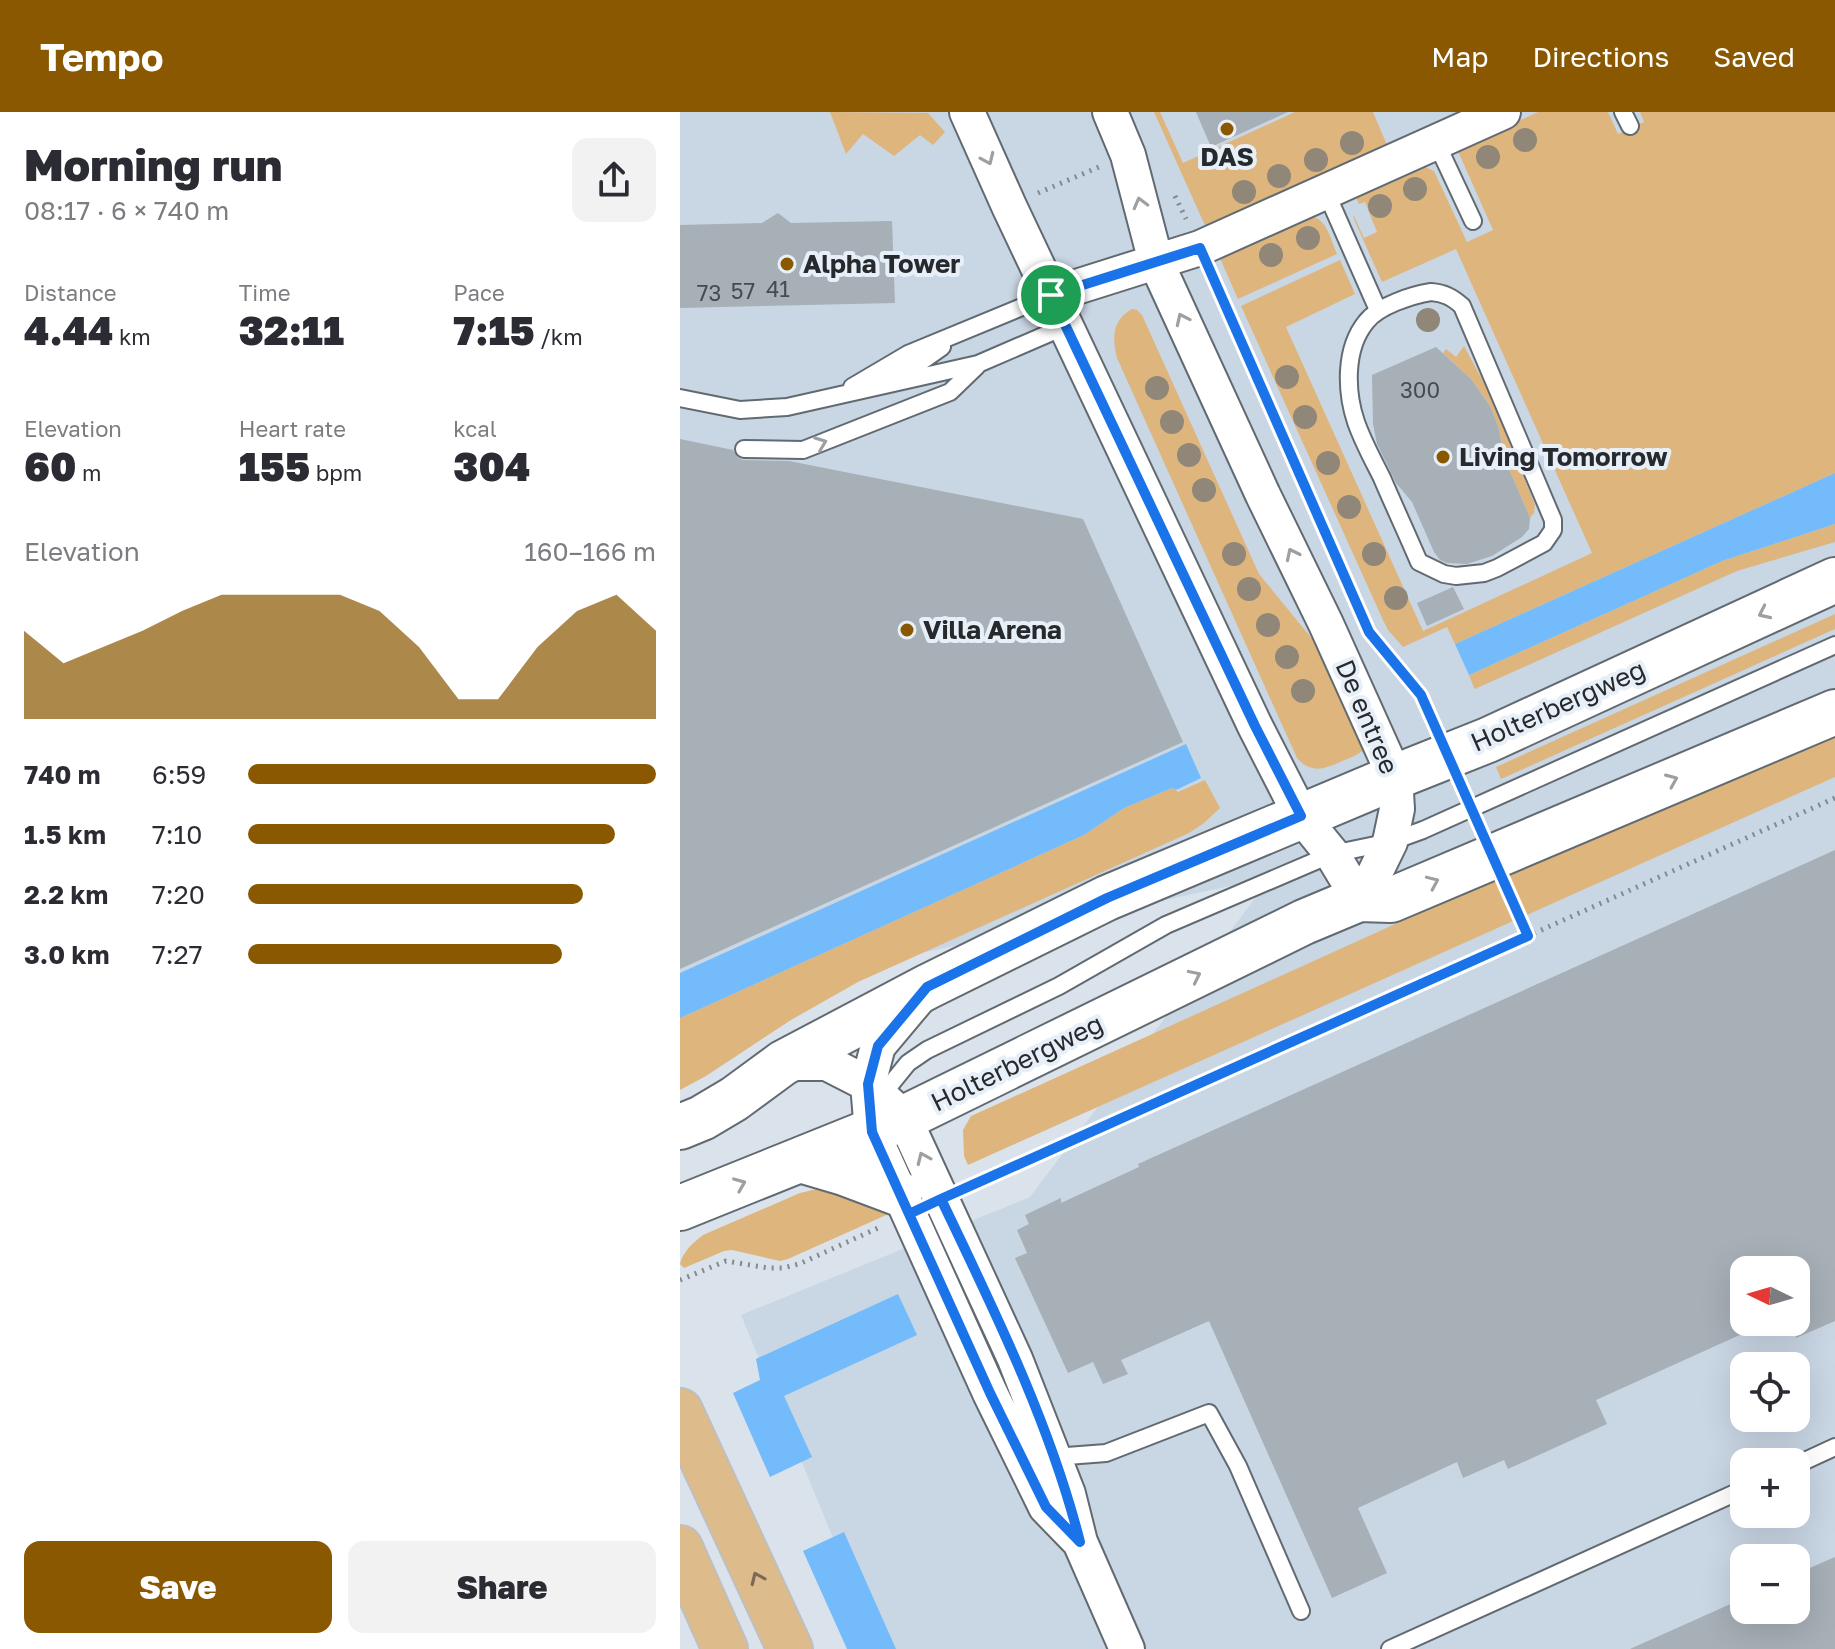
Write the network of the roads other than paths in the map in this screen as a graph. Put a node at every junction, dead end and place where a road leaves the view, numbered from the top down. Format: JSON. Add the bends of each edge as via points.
{"nodes":[{"id":1,"x":967,"y":112,"type":"edge"},
{"id":2,"x":1093,"y":112,"type":"edge"},
{"id":3,"x":1110,"y":112,"type":"edge"},
{"id":4,"x":1503,"y":112,"type":"edge"},
{"id":5,"x":1436,"y":142,"type":"junction"},
{"id":6,"x":1126,"y":150,"type":"junction"},
{"id":7,"x":1326,"y":192,"type":"junction"},
{"id":8,"x":1473,"y":221,"type":"dead end"},
{"id":9,"x":1156,"y":262,"type":"junction"},
{"id":10,"x":1051,"y":295,"type":"junction"},
{"id":11,"x":1378,"y":310,"type":"junction"},
{"id":12,"x":1066,"y":326,"type":"junction"},
{"id":13,"x":978,"y":364,"type":"junction"},
{"id":14,"x":840,"y":394,"type":"junction"},
{"id":15,"x":680,"y":398,"type":"edge"},
{"id":16,"x":744,"y":449,"type":"dead end"},
{"id":17,"x":1835,"y":580,"type":"edge"},
{"id":18,"x":1835,"y":645,"type":"edge"},
{"id":19,"x":1835,"y":712,"type":"edge"},
{"id":20,"x":1395,"y":777,"type":"junction"},
{"id":21,"x":1301,"y":816,"type":"junction"},
{"id":22,"x":1390,"y":842,"type":"junction"},
{"id":23,"x":1332,"y":854,"type":"junction"},
{"id":24,"x":1359,"y":899,"type":"junction"},
{"id":25,"x":927,"y":987,"type":"junction"},
{"id":26,"x":783,"y":1063,"type":"junction"},
{"id":27,"x":908,"y":1063,"type":"junction"},
{"id":28,"x":889,"y":1103,"type":"junction"},
{"id":29,"x":680,"y":1127,"type":"edge"},
{"id":30,"x":800,"y":1160,"type":"junction"},
{"id":31,"x":917,"y":1202,"type":"junction"},
{"id":32,"x":680,"y":1208,"type":"edge"},
{"id":33,"x":680,"y":1411,"type":"edge"},
{"id":34,"x":1835,"y":1447,"type":"edge"},
{"id":35,"x":1054,"y":1457,"type":"junction"},
{"id":36,"x":1810,"y":1459,"type":"edge"},
{"id":37,"x":1730,"y":1495,"type":"edge"},
{"id":38,"x":1080,"y":1542,"type":"junction"},
{"id":39,"x":680,"y":1548,"type":"edge"},
{"id":40,"x":1301,"y":1611,"type":"dead end"},
{"id":41,"x":725,"y":1649,"type":"edge"},
{"id":42,"x":790,"y":1649,"type":"edge"},
{"id":43,"x":1127,"y":1649,"type":"edge"},
{"id":44,"x":1390,"y":1649,"type":"edge"}],
"edges":[{"from":1,"to":10,"type":"street","one_way":true},
{"from":2,"to":6,"type":"lane","via":[[1102,132]]},
{"from":3,"to":6,"type":"street","name":"De entree"},
{"from":4,"to":5,"type":"street"},
{"from":5,"to":7,"type":"street"},
{"from":5,"to":8,"type":"lane"},
{"from":9,"to":6,"type":"street","name":"De entree","one_way":true},
{"from":7,"to":9,"type":"street"},
{"from":7,"to":11,"type":"lane"},
{"from":9,"to":10,"type":"street"},
{"from":20,"to":9,"type":"street","name":"De entree","one_way":true},
{"from":10,"to":12,"type":"street"},
{"from":10,"to":14,"type":"lane","via":[[967,330],[915,366]]},
{"from":11,"to":11,"type":"lane","via":[[1365,322],[1353,349],[1351,401],[1419,562],[1444,574],[1470,576],[1544,543],[1553,530],[1551,511],[1462,306],[1431,292]]},
{"from":12,"to":13,"type":"lane"},
{"from":12,"to":21,"type":"street"},
{"from":13,"to":14,"type":"lane"},
{"from":16,"to":13,"type":"lane","one_way":true,"via":[[803,450],[950,392]]},
{"from":14,"to":15,"type":"lane","via":[[787,407],[740,410]]},
{"from":17,"to":20,"type":"main road","name":"Holterbergweg","one_way":true,"via":[[1488,740]]},
{"from":18,"to":22,"type":"lane","name":"Holterbergweg"},
{"from":24,"to":19,"type":"main road","name":"Holterbergweg","one_way":true,"via":[[1391,900]]},
{"from":20,"to":21,"type":"main road","name":"Holterbergweg"},
{"from":20,"to":22,"type":"street","name":"De entree","via":[[1397,809]]},
{"from":21,"to":23,"type":"street"},
{"from":21,"to":25,"type":"main road","name":"Holterbergweg","via":[[1107,898]]},
{"from":22,"to":23,"type":"lane","name":"Holterbergweg"},
{"from":22,"to":24,"type":"street","name":"De entree"},
{"from":23,"to":24,"type":"street"},
{"from":23,"to":27,"type":"lane","name":"Holterbergweg","via":[[1166,925]]},
{"from":28,"to":24,"type":"main road","name":"Holterbergweg","one_way":true},
{"from":25,"to":26,"type":"main road","name":"Holterbergweg"},
{"from":25,"to":28,"type":"street","via":[[878,1046]]},
{"from":26,"to":28,"type":"street","via":[[827,1063]]},
{"from":26,"to":29,"type":"main road","name":"Holterbergweg","via":[[734,1099]]},
{"from":27,"to":28,"type":"lane","name":"Holterbergweg"},
{"from":27,"to":28,"type":"lane","name":"Holterbergweg"},
{"from":28,"to":30,"type":"main road","name":"Holterbergweg"},
{"from":28,"to":31,"type":"street"},
{"from":30,"to":31,"type":"main road"},
{"from":32,"to":30,"type":"main road","name":"Holterbergweg","one_way":true},
{"from":31,"to":35,"type":"street","via":[[1015,1359]]},
{"from":31,"to":38,"type":"street","via":[[990,1393],[1046,1507]]},
{"from":42,"to":33,"type":"main road","one_way":true},
{"from":34,"to":36,"type":"lane"},
{"from":35,"to":38,"type":"street"},
{"from":35,"to":40,"type":"lane","via":[[1106,1453],[1209,1413]]},
{"from":37,"to":44,"type":"lane"},
{"from":38,"to":43,"type":"street"},
{"from":39,"to":41,"type":"main road"}]}
